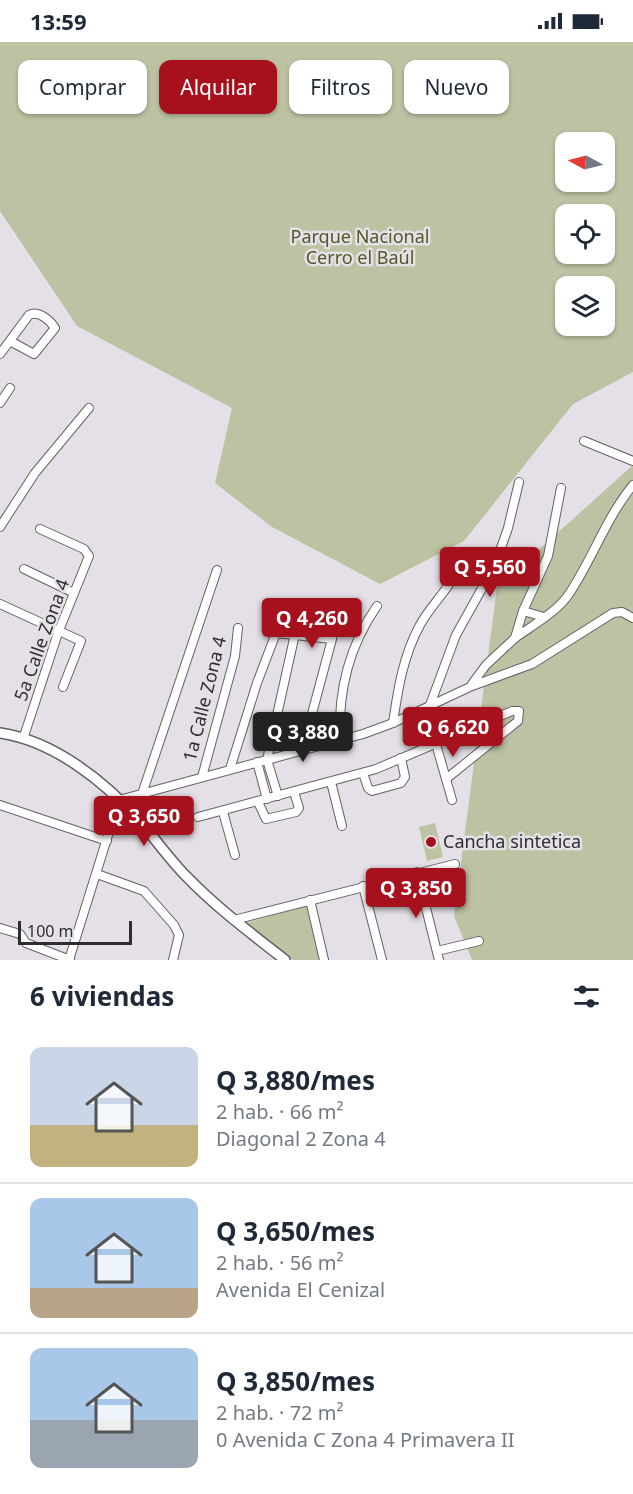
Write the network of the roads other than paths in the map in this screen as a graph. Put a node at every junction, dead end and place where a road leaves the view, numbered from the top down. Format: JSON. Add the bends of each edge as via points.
{"nodes":[{"id":1,"x":10,"y":340,"type":"junction"},
{"id":2,"x":0,"y":354,"type":"edge"},
{"id":3,"x":10,"y":388,"type":"dead end"},
{"id":4,"x":0,"y":403,"type":"edge"},
{"id":5,"x":89,"y":408,"type":"dead end"},
{"id":6,"x":584,"y":441,"type":"dead end"},
{"id":7,"x":633,"y":461,"type":"edge"},
{"id":8,"x":519,"y":482,"type":"dead end"},
{"id":9,"x":633,"y":485,"type":"edge"},
{"id":10,"x":561,"y":488,"type":"dead end"},
{"id":11,"x":0,"y":527,"type":"edge"},
{"id":12,"x":40,"y":529,"type":"dead end"},
{"id":13,"x":462,"y":559,"type":"dead end"},
{"id":14,"x":24,"y":569,"type":"dead end"},
{"id":15,"x":217,"y":570,"type":"dead end"},
{"id":16,"x":74,"y":593,"type":"junction"},
{"id":17,"x":0,"y":604,"type":"edge"},
{"id":18,"x":377,"y":606,"type":"dead end"},
{"id":19,"x":523,"y":610,"type":"junction"},
{"id":20,"x":622,"y":612,"type":"junction"},
{"id":21,"x":633,"y":612,"type":"edge"},
{"id":22,"x":544,"y":617,"type":"junction"},
{"id":23,"x":633,"y":618,"type":"edge"},
{"id":24,"x":237,"y":628,"type":"dead end"},
{"id":25,"x":58,"y":633,"type":"junction"},
{"id":26,"x":295,"y":634,"type":"junction"},
{"id":27,"x":515,"y":638,"type":"junction"},
{"id":28,"x":472,"y":686,"type":"junction"},
{"id":29,"x":63,"y":687,"type":"dead end"},
{"id":30,"x":430,"y":705,"type":"junction"},
{"id":31,"x":393,"y":723,"type":"junction"},
{"id":32,"x":0,"y":733,"type":"edge"},
{"id":33,"x":24,"y":736,"type":"junction"},
{"id":34,"x":340,"y":739,"type":"junction"},
{"id":35,"x":436,"y":744,"type":"junction"},
{"id":36,"x":302,"y":751,"type":"junction"},
{"id":37,"x":401,"y":758,"type":"junction"},
{"id":38,"x":267,"y":760,"type":"junction"},
{"id":39,"x":257,"y":762,"type":"junction"},
{"id":40,"x":230,"y":769,"type":"junction"},
{"id":41,"x":363,"y":773,"type":"junction"},
{"id":42,"x":202,"y":777,"type":"junction"},
{"id":43,"x":446,"y":778,"type":"junction"},
{"id":44,"x":331,"y":782,"type":"junction"},
{"id":45,"x":294,"y":792,"type":"junction"},
{"id":46,"x":142,"y":794,"type":"junction"},
{"id":47,"x":278,"y":796,"type":"junction"},
{"id":48,"x":267,"y":799,"type":"junction"},
{"id":49,"x":119,"y":800,"type":"junction"},
{"id":50,"x":452,"y":800,"type":"dead end"},
{"id":51,"x":258,"y":802,"type":"junction"},
{"id":52,"x":0,"y":805,"type":"edge"},
{"id":53,"x":223,"y":812,"type":"junction"},
{"id":54,"x":198,"y":817,"type":"dead end"},
{"id":55,"x":342,"y":826,"type":"dead end"},
{"id":56,"x":107,"y":842,"type":"junction"},
{"id":57,"x":235,"y":855,"type":"dead end"},
{"id":58,"x":456,"y":864,"type":"dead end"},
{"id":59,"x":417,"y":872,"type":"junction"},
{"id":60,"x":96,"y":874,"type":"junction"},
{"id":61,"x":363,"y":886,"type":"junction"},
{"id":62,"x":310,"y":900,"type":"junction"},
{"id":63,"x":234,"y":920,"type":"junction"},
{"id":64,"x":0,"y":928,"type":"edge"},
{"id":65,"x":479,"y":940,"type":"dead end"},
{"id":66,"x":437,"y":951,"type":"junction"},
{"id":67,"x":69,"y":960,"type":"edge"},
{"id":68,"x":173,"y":960,"type":"edge"},
{"id":69,"x":285,"y":960,"type":"edge"},
{"id":70,"x":324,"y":960,"type":"edge"},
{"id":71,"x":382,"y":960,"type":"edge"},
{"id":72,"x":439,"y":960,"type":"edge"}],
"edges":[{"from":1,"to":1,"type":"street","via":[[34,312],[55,328],[37,353],[30,353]]},
{"from":1,"to":2,"type":"street"},
{"from":3,"to":4,"type":"street"},
{"from":5,"to":11,"type":"street","via":[[35,473]]},
{"from":6,"to":7,"type":"street"},
{"from":8,"to":30,"type":"street","via":[[495,565],[456,635]]},
{"from":9,"to":22,"type":"street","via":[[612,512],[568,596]]},
{"from":10,"to":19,"type":"street","via":[[548,556]]},
{"from":12,"to":16,"type":"street","name":"5a Calle Zona 4","via":[[89,554]]},
{"from":13,"to":31,"type":"street","via":[[455,577],[420,625],[409,649]]},
{"from":14,"to":16,"type":"street"},
{"from":15,"to":46,"type":"street"},
{"from":16,"to":25,"type":"street","name":"5a Calle Zona 4"},
{"from":17,"to":25,"type":"street"},
{"from":18,"to":34,"type":"street","via":[[347,667],[339,701]]},
{"from":19,"to":22,"type":"street"},
{"from":19,"to":27,"type":"street"},
{"from":20,"to":21,"type":"street"},
{"from":20,"to":23,"type":"street"},
{"from":20,"to":28,"type":"street","via":[[613,613],[532,664]]},
{"from":22,"to":27,"type":"street"},
{"from":24,"to":42,"type":"street","name":"1a Calle Zona 4","via":[[235,656]]},
{"from":25,"to":29,"type":"street","via":[[81,643]]},
{"from":25,"to":33,"type":"street","name":"5a Calle Zona 4"},
{"from":26,"to":36,"type":"street","via":[[332,639]]},
{"from":26,"to":38,"type":"street"},
{"from":26,"to":40,"type":"street","via":[[276,633]]},
{"from":27,"to":28,"type":"street","via":[[486,665]]},
{"from":28,"to":30,"type":"street"},
{"from":30,"to":31,"type":"street"},
{"from":31,"to":34,"type":"street"},
{"from":32,"to":33,"type":"street"},
{"from":33,"to":49,"type":"street","via":[[55,752]]},
{"from":34,"to":36,"type":"street"},
{"from":35,"to":37,"type":"street"},
{"from":35,"to":43,"type":"street"},
{"from":35,"to":43,"type":"street","via":[[512,711],[521,714],[518,721]]},
{"from":36,"to":38,"type":"street"},
{"from":37,"to":41,"type":"street"},
{"from":37,"to":41,"type":"street","via":[[405,777],[401,783],[372,791]]},
{"from":38,"to":39,"type":"street"},
{"from":38,"to":47,"type":"street"},
{"from":39,"to":40,"type":"street"},
{"from":39,"to":48,"type":"street"},
{"from":40,"to":42,"type":"street"},
{"from":41,"to":44,"type":"street"},
{"from":42,"to":46,"type":"street"},
{"from":43,"to":50,"type":"street"},
{"from":44,"to":45,"type":"street"},
{"from":44,"to":55,"type":"street"},
{"from":45,"to":47,"type":"street"},
{"from":45,"to":51,"type":"street","via":[[299,808],[286,814],[264,818]]},
{"from":46,"to":49,"type":"street"},
{"from":47,"to":48,"type":"street"},
{"from":48,"to":51,"type":"street"},
{"from":49,"to":56,"type":"street"},
{"from":49,"to":63,"type":"street","via":[[188,878]]},
{"from":51,"to":53,"type":"street"},
{"from":52,"to":56,"type":"street"},
{"from":53,"to":54,"type":"street"},
{"from":53,"to":57,"type":"street"},
{"from":56,"to":60,"type":"street"},
{"from":58,"to":59,"type":"street"},
{"from":59,"to":61,"type":"street"},
{"from":59,"to":66,"type":"street"},
{"from":60,"to":67,"type":"street"},
{"from":60,"to":68,"type":"street","via":[[139,888],[174,925],[179,935]]},
{"from":61,"to":62,"type":"street"},
{"from":61,"to":71,"type":"street"},
{"from":62,"to":63,"type":"street"},
{"from":62,"to":70,"type":"street"},
{"from":63,"to":69,"type":"street"},
{"from":64,"to":67,"type":"street"},
{"from":65,"to":66,"type":"street"},
{"from":66,"to":72,"type":"street"}]}
